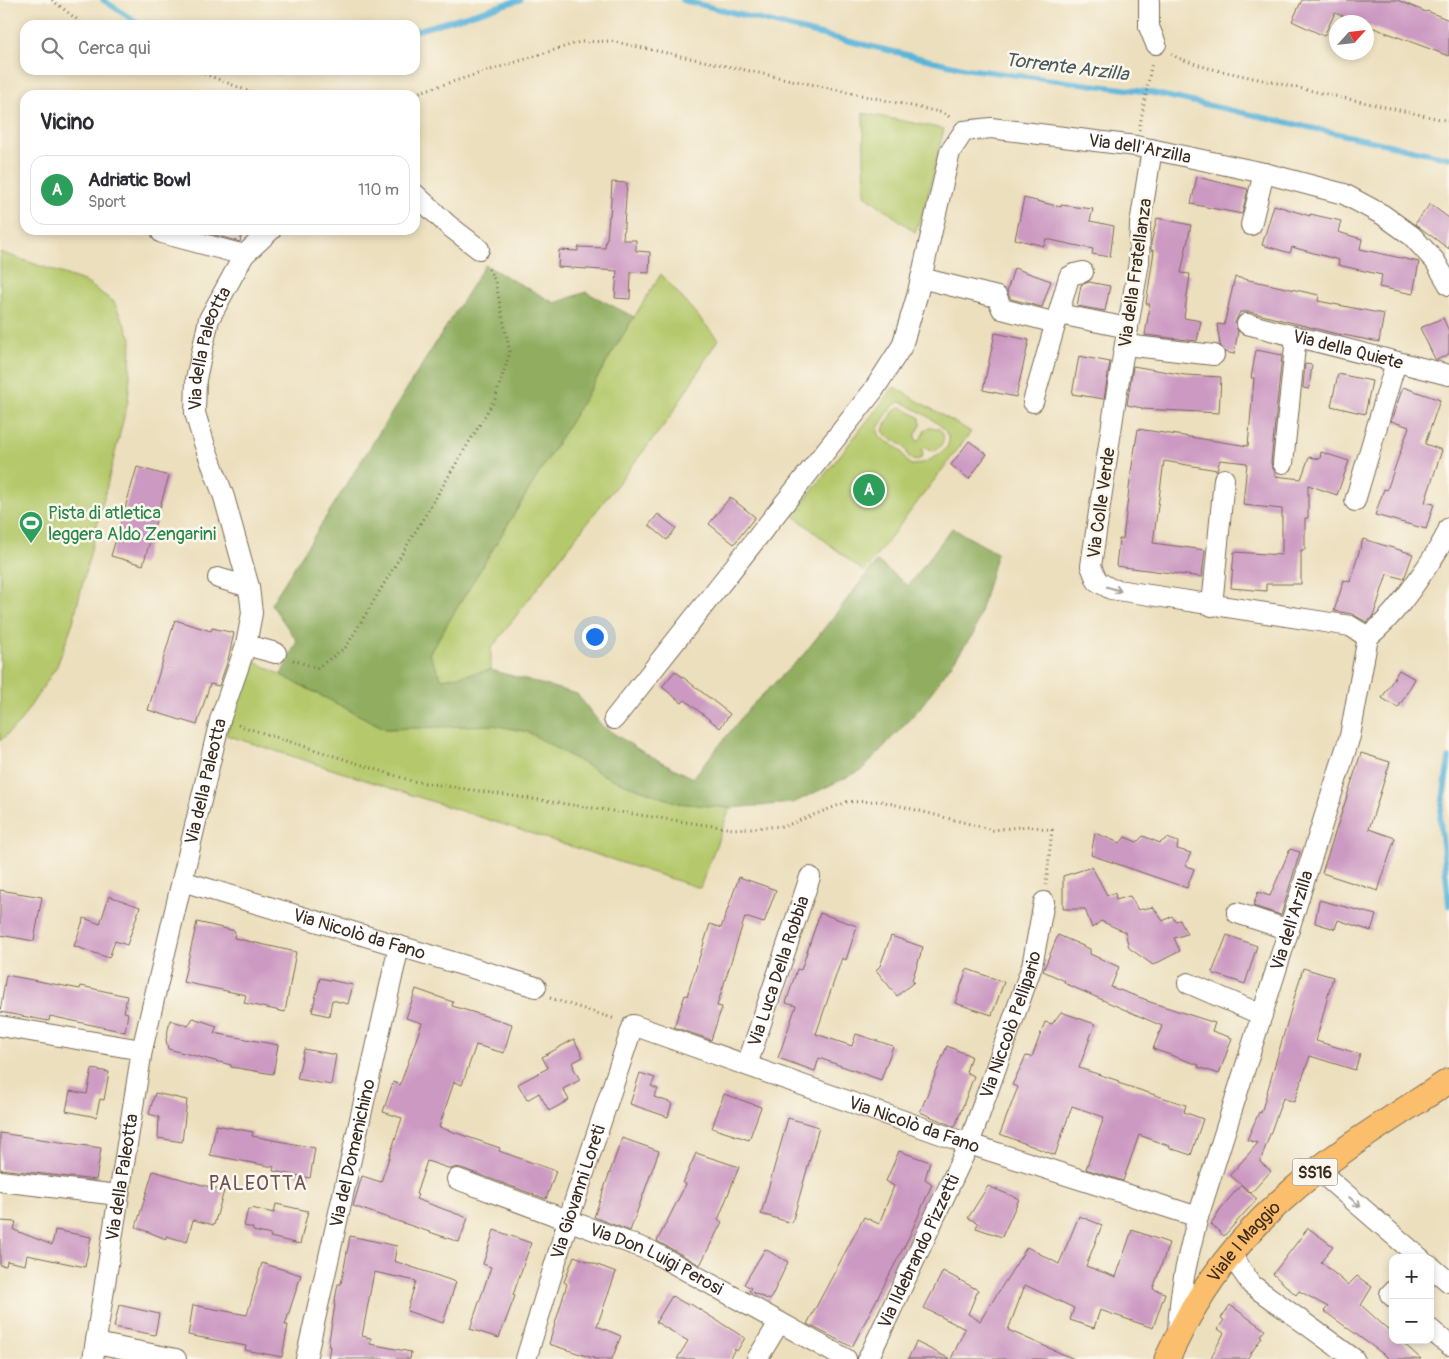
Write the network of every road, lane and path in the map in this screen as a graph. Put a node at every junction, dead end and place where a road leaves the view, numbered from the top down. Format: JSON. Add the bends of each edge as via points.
{"nodes":[{"id":1,"x":52,"y":0,"type":"edge"},
{"id":2,"x":1148,"y":0,"type":"edge"},
{"id":3,"x":78,"y":20,"type":"edge"},
{"id":4,"x":1156,"y":44,"type":"junction"},
{"id":5,"x":208,"y":75,"type":"edge"},
{"id":6,"x":245,"y":90,"type":"edge"},
{"id":7,"x":420,"y":92,"type":"edge"},
{"id":8,"x":1449,"y":121,"type":"edge"},
{"id":9,"x":964,"y":131,"type":"junction"},
{"id":10,"x":1138,"y":135,"type":"dead end"},
{"id":11,"x":1152,"y":149,"type":"junction"},
{"id":12,"x":1264,"y":172,"type":"junction"},
{"id":13,"x":420,"y":199,"type":"edge"},
{"id":14,"x":1251,"y":225,"type":"dead end"},
{"id":15,"x":169,"y":235,"type":"edge"},
{"id":16,"x":266,"y":235,"type":"edge"},
{"id":17,"x":479,"y":249,"type":"joint"},
{"id":18,"x":244,"y":255,"type":"junction"},
{"id":19,"x":1082,"y":272,"type":"dead end"},
{"id":20,"x":1449,"y":285,"type":"edge"},
{"id":21,"x":919,"y":287,"type":"junction"},
{"id":22,"x":1057,"y":318,"type":"junction"},
{"id":23,"x":1247,"y":324,"type":"dead end"},
{"id":24,"x":1127,"y":336,"type":"junction"},
{"id":25,"x":1296,"y":337,"type":"junction"},
{"id":26,"x":1214,"y":355,"type":"dead end"},
{"id":27,"x":1396,"y":362,"type":"junction"},
{"id":28,"x":1449,"y":375,"type":"edge"},
{"id":29,"x":1116,"y":397,"type":"joint"},
{"id":30,"x":1033,"y":402,"type":"dead end"},
{"id":31,"x":1283,"y":463,"type":"dead end"},
{"id":32,"x":1224,"y":479,"type":"dead end"},
{"id":33,"x":1355,"y":501,"type":"dead end"},
{"id":34,"x":1449,"y":528,"type":"edge"},
{"id":35,"x":218,"y":578,"type":"dead end"},
{"id":36,"x":249,"y":587,"type":"junction"},
{"id":37,"x":1212,"y":606,"type":"junction"},
{"id":38,"x":1368,"y":638,"type":"junction"},
{"id":39,"x":246,"y":645,"type":"junction"},
{"id":40,"x":276,"y":654,"type":"joint"},
{"id":41,"x":614,"y":719,"type":"dead end"},
{"id":42,"x":220,"y":720,"type":"junction"},
{"id":43,"x":810,"y":877,"type":"dead end"},
{"id":44,"x":182,"y":881,"type":"junction"},
{"id":45,"x":1044,"y":902,"type":"joint"},
{"id":46,"x":1237,"y":913,"type":"dead end"},
{"id":47,"x":1289,"y":930,"type":"junction"},
{"id":48,"x":399,"y":946,"type":"junction"},
{"id":49,"x":1188,"y":983,"type":"dead end"},
{"id":50,"x":536,"y":987,"type":"joint"},
{"id":51,"x":1262,"y":1016,"type":"junction"},
{"id":52,"x":633,"y":1025,"type":"junction"},
{"id":53,"x":0,"y":1026,"type":"edge"},
{"id":54,"x":142,"y":1050,"type":"junction"},
{"id":55,"x":747,"y":1065,"type":"junction"},
{"id":56,"x":1449,"y":1081,"type":"edge"},
{"id":57,"x":969,"y":1144,"type":"junction"},
{"id":58,"x":1318,"y":1170,"type":"junction"},
{"id":59,"x":457,"y":1179,"type":"dead end"},
{"id":60,"x":0,"y":1181,"type":"edge"},
{"id":61,"x":118,"y":1195,"type":"junction"},
{"id":62,"x":1198,"y":1217,"type":"junction"},
{"id":63,"x":568,"y":1221,"type":"junction"},
{"id":64,"x":1232,"y":1252,"type":"junction"},
{"id":65,"x":1415,"y":1254,"type":"edge"},
{"id":66,"x":1434,"y":1269,"type":"edge"},
{"id":67,"x":1210,"y":1282,"type":"junction"},
{"id":68,"x":1449,"y":1282,"type":"edge"},
{"id":69,"x":1252,"y":1285,"type":"junction"},
{"id":70,"x":779,"y":1323,"type":"junction"},
{"id":71,"x":1434,"y":1332,"type":"edge"},
{"id":72,"x":1178,"y":1335,"type":"junction"},
{"id":73,"x":1449,"y":1345,"type":"edge"},
{"id":74,"x":95,"y":1351,"type":"edge"},
{"id":75,"x":176,"y":1359,"type":"edge"},
{"id":76,"x":306,"y":1359,"type":"edge"},
{"id":77,"x":526,"y":1359,"type":"edge"},
{"id":78,"x":757,"y":1359,"type":"edge"},
{"id":79,"x":846,"y":1359,"type":"edge"},
{"id":80,"x":868,"y":1359,"type":"edge"},
{"id":81,"x":1167,"y":1359,"type":"edge"},
{"id":82,"x":1354,"y":1359,"type":"edge"}],
"edges":[{"from":1,"to":3,"type":"path"},
{"from":2,"to":4,"type":"street","via":[[1149,27]]},
{"from":4,"to":8,"type":"path","via":[[1178,58],[1208,68]]},
{"from":4,"to":10,"type":"path"},
{"from":5,"to":6,"type":"path"},
{"from":7,"to":9,"type":"path","via":[[580,42],[611,41],[944,113]]},
{"from":9,"to":11,"type":"street","name":"Via dell'Arzilla","via":[[991,128]]},
{"from":9,"to":21,"type":"street","via":[[950,152]]},
{"from":11,"to":12,"type":"street","name":"Via dell'Arzilla"},
{"from":11,"to":24,"type":"street","name":"Via della Fratellanza"},
{"from":12,"to":14,"type":"street"},
{"from":12,"to":20,"type":"street","name":"Via dell'Arzilla","via":[[1344,194],[1383,215],[1412,236],[1435,261]]},
{"from":13,"to":17,"type":"street"},
{"from":15,"to":18,"type":"street"},
{"from":16,"to":18,"type":"street","name":"Via della Paleotta"},
{"from":17,"to":40,"type":"path","via":[[495,281],[510,352],[494,399],[346,647],[317,668]]},
{"from":18,"to":36,"type":"street","name":"Via della Paleotta","via":[[209,319],[196,379],[195,413],[224,497]]},
{"from":19,"to":22,"type":"street","via":[[1069,277]]},
{"from":21,"to":22,"type":"street","via":[[997,297],[1002,309]]},
{"from":21,"to":41,"type":"street","via":[[902,346],[873,391]]},
{"from":22,"to":24,"type":"street"},
{"from":22,"to":30,"type":"street"},
{"from":23,"to":25,"type":"street","name":"Via della Quiete"},
{"from":24,"to":26,"type":"street"},
{"from":24,"to":29,"type":"street","name":"Via della Fratellanza"},
{"from":25,"to":27,"type":"street","name":"Via della Quiete"},
{"from":25,"to":31,"type":"street"},
{"from":27,"to":28,"type":"street","name":"Via della Quiete"},
{"from":27,"to":33,"type":"street"},
{"from":29,"to":37,"type":"street","name":"Via Colle Verde","one_way":true,"via":[[1090,566],[1097,581],[1111,590]]},
{"from":32,"to":37,"type":"street"},
{"from":34,"to":38,"type":"street","via":[[1416,583],[1382,626]]},
{"from":35,"to":36,"type":"street"},
{"from":36,"to":39,"type":"street","name":"Via della Paleotta","via":[[252,613]]},
{"from":37,"to":38,"type":"street","name":"Via Colle Verde","via":[[1350,626]]},
{"from":38,"to":47,"type":"street","name":"Via dell'Arzilla","via":[[1350,736]]},
{"from":39,"to":40,"type":"street"},
{"from":39,"to":42,"type":"street","name":"Via della Paleotta"},
{"from":42,"to":44,"type":"street","name":"Via della Paleotta"},
{"from":42,"to":45,"type":"path","via":[[412,781],[733,828],[785,826],[846,802],[881,801],[993,830],[1029,826],[1052,830]]},
{"from":43,"to":55,"type":"street","name":"Via Luca Della Robbia"},
{"from":44,"to":48,"type":"street","name":"Via Nicolò da Fano"},
{"from":44,"to":54,"type":"street","name":"Via della Paleotta"},
{"from":45,"to":57,"type":"street","name":"Via Niccolò Pellipario","via":[[1032,966]]},
{"from":46,"to":47,"type":"street"},
{"from":47,"to":51,"type":"street","name":"Via dell'Arzilla"},
{"from":48,"to":50,"type":"street","name":"Via Nicolò da Fano"},
{"from":48,"to":76,"type":"street","name":"Via del Domenichino"},
{"from":49,"to":51,"type":"street"},
{"from":50,"to":52,"type":"path","via":[[544,996]]},
{"from":51,"to":62,"type":"street","name":"Via dell'Arzilla"},
{"from":52,"to":55,"type":"street","name":"Via Nicolò da Fano"},
{"from":52,"to":63,"type":"street","name":"Via Giovanni Loreti"},
{"from":53,"to":54,"type":"street"},
{"from":54,"to":61,"type":"street","name":"Via della Paleotta"},
{"from":55,"to":57,"type":"street","name":"Via Nicolò da Fano"},
{"from":56,"to":58,"type":"main road","name":"Viale I Maggio","number":"SS16"},
{"from":57,"to":62,"type":"street","name":"Via Nicolò da Fano"},
{"from":57,"to":80,"type":"street","name":"Via Ildebrando Pizzetti"},
{"from":58,"to":64,"type":"main road","name":"Viale I Maggio","number":"SS16","via":[[1272,1208]]},
{"from":58,"to":65,"type":"street","one_way":true},
{"from":59,"to":63,"type":"street","name":"Via Don Luigi Perosi"},
{"from":60,"to":61,"type":"street"},
{"from":61,"to":74,"type":"street","name":"Via della Paleotta"},
{"from":62,"to":72,"type":"street","name":"Via dell'Arzilla","via":[[1183,1276]]},
{"from":63,"to":70,"type":"street","name":"Via Don Luigi Perosi","via":[[651,1251]]},
{"from":63,"to":77,"type":"street","name":"Via Giovanni Loreti"},
{"from":64,"to":67,"type":"main road","name":"Viale I Maggio","number":"SS16"},
{"from":64,"to":69,"type":"street"},
{"from":66,"to":68,"type":"street"},
{"from":67,"to":69,"type":"street"},
{"from":67,"to":72,"type":"main road","name":"Viale I Maggio","number":"SS16"},
{"from":69,"to":82,"type":"street"},
{"from":70,"to":78,"type":"street"},
{"from":70,"to":79,"type":"street","name":"Via Don Luigi Perosi"},
{"from":71,"to":73,"type":"street"},
{"from":72,"to":81,"type":"main road","name":"Viale I Maggio","number":"SS16"},
{"from":74,"to":75,"type":"street"}]}
